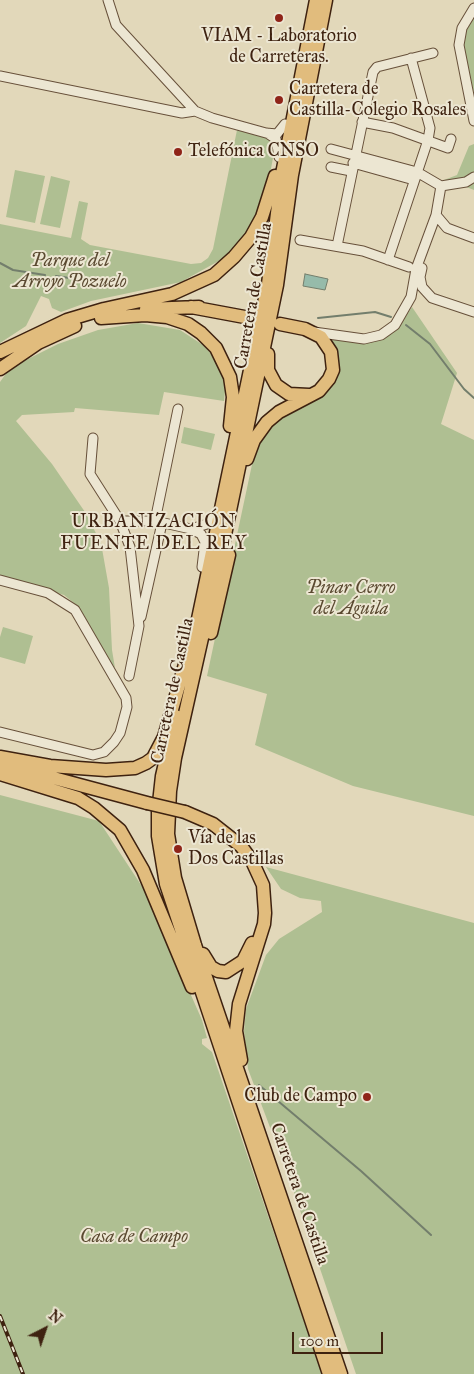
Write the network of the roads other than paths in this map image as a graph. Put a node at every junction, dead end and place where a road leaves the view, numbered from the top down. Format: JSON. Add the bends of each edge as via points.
{"nodes":[{"id":1,"x":108,"y":0,"type":"edge"},
{"id":2,"x":311,"y":0,"type":"edge"},
{"id":3,"x":316,"y":0,"type":"edge"},
{"id":4,"x":326,"y":0,"type":"edge"},
{"id":5,"x":474,"y":8,"type":"edge"},
{"id":6,"x":433,"y":52,"type":"dead end"},
{"id":7,"x":411,"y":58,"type":"junction"},
{"id":8,"x":0,"y":76,"type":"edge"},
{"id":9,"x":195,"y":111,"type":"junction"},
{"id":10,"x":474,"y":121,"type":"edge"},
{"id":11,"x":362,"y":122,"type":"junction"},
{"id":12,"x":285,"y":124,"type":"junction"},
{"id":13,"x":266,"y":133,"type":"junction"},
{"id":14,"x":451,"y":139,"type":"dead end"},
{"id":15,"x":428,"y":140,"type":"junction"},
{"id":16,"x":331,"y":149,"type":"dead end"},
{"id":17,"x":279,"y":157,"type":"junction"},
{"id":18,"x":353,"y":163,"type":"junction"},
{"id":19,"x":331,"y":167,"type":"dead end"},
{"id":20,"x":275,"y":176,"type":"junction"},
{"id":21,"x":415,"y":176,"type":"junction"},
{"id":22,"x":474,"y":177,"type":"edge"},
{"id":23,"x":441,"y":186,"type":"junction"},
{"id":24,"x":437,"y":217,"type":"junction"},
{"id":25,"x":474,"y":238,"type":"edge"},
{"id":26,"x":300,"y":240,"type":"dead end"},
{"id":27,"x":337,"y":246,"type":"junction"},
{"id":28,"x":388,"y":260,"type":"junction"},
{"id":29,"x":410,"y":267,"type":"dead end"},
{"id":30,"x":277,"y":285,"type":"junction"},
{"id":31,"x":474,"y":312,"type":"edge"},
{"id":32,"x":102,"y":313,"type":"junction"},
{"id":33,"x":250,"y":318,"type":"dead end"},
{"id":34,"x":280,"y":324,"type":"dead end"},
{"id":35,"x":312,"y":331,"type":"junction"},
{"id":36,"x":0,"y":352,"type":"edge"},
{"id":37,"x":0,"y":369,"type":"edge"},
{"id":38,"x":316,"y":393,"type":"junction"},
{"id":39,"x":178,"y":409,"type":"dead end"},
{"id":40,"x":93,"y":438,"type":"dead end"},
{"id":41,"x":221,"y":472,"type":"junction"},
{"id":42,"x":213,"y":516,"type":"junction"},
{"id":43,"x":120,"y":521,"type":"junction"},
{"id":44,"x":158,"y":522,"type":"junction"},
{"id":45,"x":191,"y":529,"type":"junction"},
{"id":46,"x":202,"y":567,"type":"junction"},
{"id":47,"x":0,"y":580,"type":"edge"},
{"id":48,"x":200,"y":603,"type":"junction"},
{"id":49,"x":139,"y":626,"type":"junction"},
{"id":50,"x":192,"y":640,"type":"junction"},
{"id":51,"x":130,"y":676,"type":"dead end"},
{"id":52,"x":183,"y":724,"type":"junction"},
{"id":53,"x":0,"y":732,"type":"edge"},
{"id":54,"x":0,"y":757,"type":"edge"},
{"id":55,"x":0,"y":764,"type":"edge"},
{"id":56,"x":0,"y":773,"type":"edge"},
{"id":57,"x":146,"y":807,"type":"junction"},
{"id":58,"x":184,"y":816,"type":"junction"},
{"id":59,"x":175,"y":878,"type":"junction"},
{"id":60,"x":234,"y":1090,"type":"junction"},
{"id":61,"x":264,"y":1147,"type":"junction"},
{"id":62,"x":330,"y":1374,"type":"edge"},
{"id":63,"x":341,"y":1374,"type":"edge"}],
"edges":[{"from":1,"to":9,"type":"street","via":[[116,25]]},
{"from":2,"to":12,"type":"highway"},
{"from":3,"to":48,"type":"highway","name":"Carretera de Castilla","via":[[282,174],[268,284]]},
{"from":4,"to":30,"type":"highway","name":"Carretera de Castilla"},
{"from":5,"to":10,"type":"street","via":[[462,28],[459,45]]},
{"from":6,"to":7,"type":"street"},
{"from":7,"to":11,"type":"street","via":[[377,67],[372,72]]},
{"from":7,"to":15,"type":"street","via":[[430,128]]},
{"from":8,"to":9,"type":"street","via":[[182,113]]},
{"from":9,"to":13,"type":"street"},
{"from":11,"to":15,"type":"street"},
{"from":11,"to":18,"type":"street"},
{"from":12,"to":13,"type":"street","via":[[277,134]]},
{"from":12,"to":17,"type":"highway"},
{"from":13,"to":17,"type":"street","via":[[276,139]]},
{"from":14,"to":15,"type":"street","via":[[448,148]]},
{"from":15,"to":21,"type":"street"},
{"from":16,"to":18,"type":"street"},
{"from":17,"to":20,"type":"highway"},
{"from":18,"to":19,"type":"street"},
{"from":18,"to":21,"type":"street"},
{"from":18,"to":27,"type":"street"},
{"from":20,"to":32,"type":"highway","via":[[262,216],[251,237],[214,275],[172,294]]},
{"from":20,"to":41,"type":"highway","via":[[261,285]]},
{"from":21,"to":23,"type":"street"},
{"from":21,"to":28,"type":"street"},
{"from":22,"to":23,"type":"street","via":[[466,182]]},
{"from":23,"to":24,"type":"street"},
{"from":24,"to":25,"type":"street","via":[[447,228]]},
{"from":24,"to":31,"type":"street","via":[[422,266],[422,287],[432,298]]},
{"from":24,"to":35,"type":"street","via":[[416,269],[411,297],[395,325],[381,335],[364,339]]},
{"from":26,"to":27,"type":"street"},
{"from":27,"to":28,"type":"street"},
{"from":28,"to":29,"type":"street"},
{"from":30,"to":38,"type":"highway","via":[[276,317],[267,361],[271,379],[289,394]]},
{"from":30,"to":52,"type":"highway","name":"Carretera de Castilla"},
{"from":32,"to":33,"type":"highway","via":[[199,308]]},
{"from":32,"to":36,"type":"highway","via":[[52,326]]},
{"from":32,"to":37,"type":"highway","via":[[46,339]]},
{"from":32,"to":41,"type":"highway","via":[[167,317],[194,328],[216,348],[230,377],[233,397]]},
{"from":34,"to":35,"type":"highway"},
{"from":35,"to":38,"type":"highway","via":[[326,342],[333,358],[331,376]]},
{"from":38,"to":52,"type":"highway","via":[[272,417],[254,440],[246,463],[216,614]]},
{"from":39,"to":44,"type":"street"},
{"from":40,"to":43,"type":"street","via":[[90,474]]},
{"from":41,"to":42,"type":"highway"},
{"from":42,"to":45,"type":"street","via":[[207,524]]},
{"from":42,"to":46,"type":"highway"},
{"from":43,"to":44,"type":"street"},
{"from":43,"to":49,"type":"street","via":[[130,546]]},
{"from":44,"to":45,"type":"street"},
{"from":44,"to":49,"type":"street"},
{"from":45,"to":46,"type":"street","via":[[205,542]]},
{"from":46,"to":48,"type":"highway"},
{"from":47,"to":53,"type":"street","via":[[48,593],[75,610],[126,698],[127,707],[114,742],[104,752],[93,755]]},
{"from":48,"to":50,"type":"highway","name":"Carretera de Castilla"},
{"from":49,"to":51,"type":"street"},
{"from":50,"to":54,"type":"highway","via":[[164,737],[146,764],[106,770],[50,766]]},
{"from":50,"to":60,"type":"highway","name":"Carretera de Castilla","via":[[162,776],[158,836],[166,884]]},
{"from":52,"to":59,"type":"highway","name":"Carretera de Castilla","via":[[168,814],[168,842]]},
{"from":55,"to":57,"type":"highway"},
{"from":56,"to":57,"type":"highway"},
{"from":56,"to":60,"type":"highway","via":[[78,798],[120,830],[143,870]]},
{"from":57,"to":58,"type":"highway","bridge":true},
{"from":58,"to":59,"type":"highway","via":[[224,838],[248,864],[253,876],[259,899],[257,924],[250,950],[235,968],[226,972],[211,967]]},
{"from":58,"to":61,"type":"highway","via":[[213,824],[241,846],[263,885],[264,924],[239,1004],[236,1031],[241,1064]]},
{"from":59,"to":61,"type":"highway","name":"Carretera de Castilla"},
{"from":60,"to":62,"type":"highway","name":"Carretera de Castilla"},
{"from":61,"to":63,"type":"highway","name":"Carretera de Castilla"}]}
